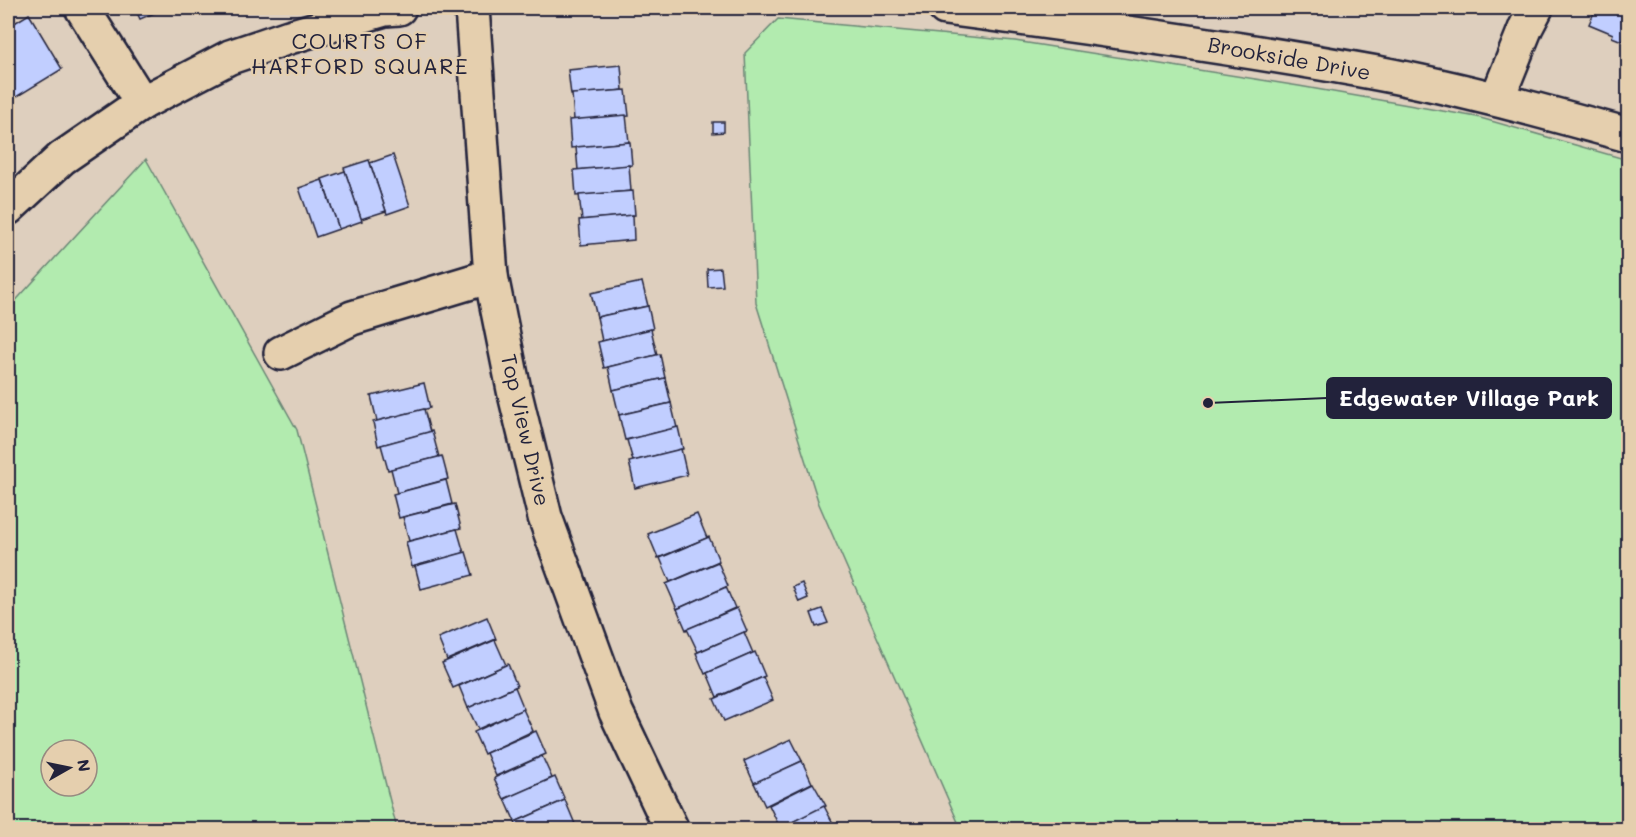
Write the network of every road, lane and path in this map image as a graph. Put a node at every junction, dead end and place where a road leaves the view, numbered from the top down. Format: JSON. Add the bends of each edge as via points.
{"nodes":[{"id":1,"x":82,"y":8,"type":"edge"},
{"id":2,"x":399,"y":8,"type":"edge"},
{"id":3,"x":472,"y":8,"type":"edge"},
{"id":4,"x":945,"y":8,"type":"edge"},
{"id":5,"x":1536,"y":8,"type":"edge"},
{"id":6,"x":1133,"y":20,"type":"edge"},
{"id":7,"x":1497,"y":99,"type":"junction"},
{"id":8,"x":142,"y":103,"type":"junction"},
{"id":9,"x":1629,"y":135,"type":"edge"},
{"id":10,"x":8,"y":208,"type":"edge"},
{"id":11,"x":491,"y":276,"type":"junction"},
{"id":12,"x":281,"y":353,"type":"dead end"},
{"id":13,"x":672,"y":830,"type":"edge"}],
"edges":[{"from":1,"to":8,"type":"street"},
{"from":2,"to":8,"type":"street","via":[[230,57]]},
{"from":3,"to":11,"type":"street","name":"Top View Drive"},
{"from":4,"to":6,"type":"street","name":"Brookside Drive"},
{"from":5,"to":7,"type":"street"},
{"from":6,"to":7,"type":"street","name":"Brookside Drive"},
{"from":7,"to":9,"type":"street","name":"Brookside Drive"},
{"from":8,"to":10,"type":"street","via":[[62,158]]},
{"from":11,"to":12,"type":"street","via":[[352,318]]},
{"from":11,"to":13,"type":"street","name":"Top View Drive","via":[[544,517],[616,712]]}]}
